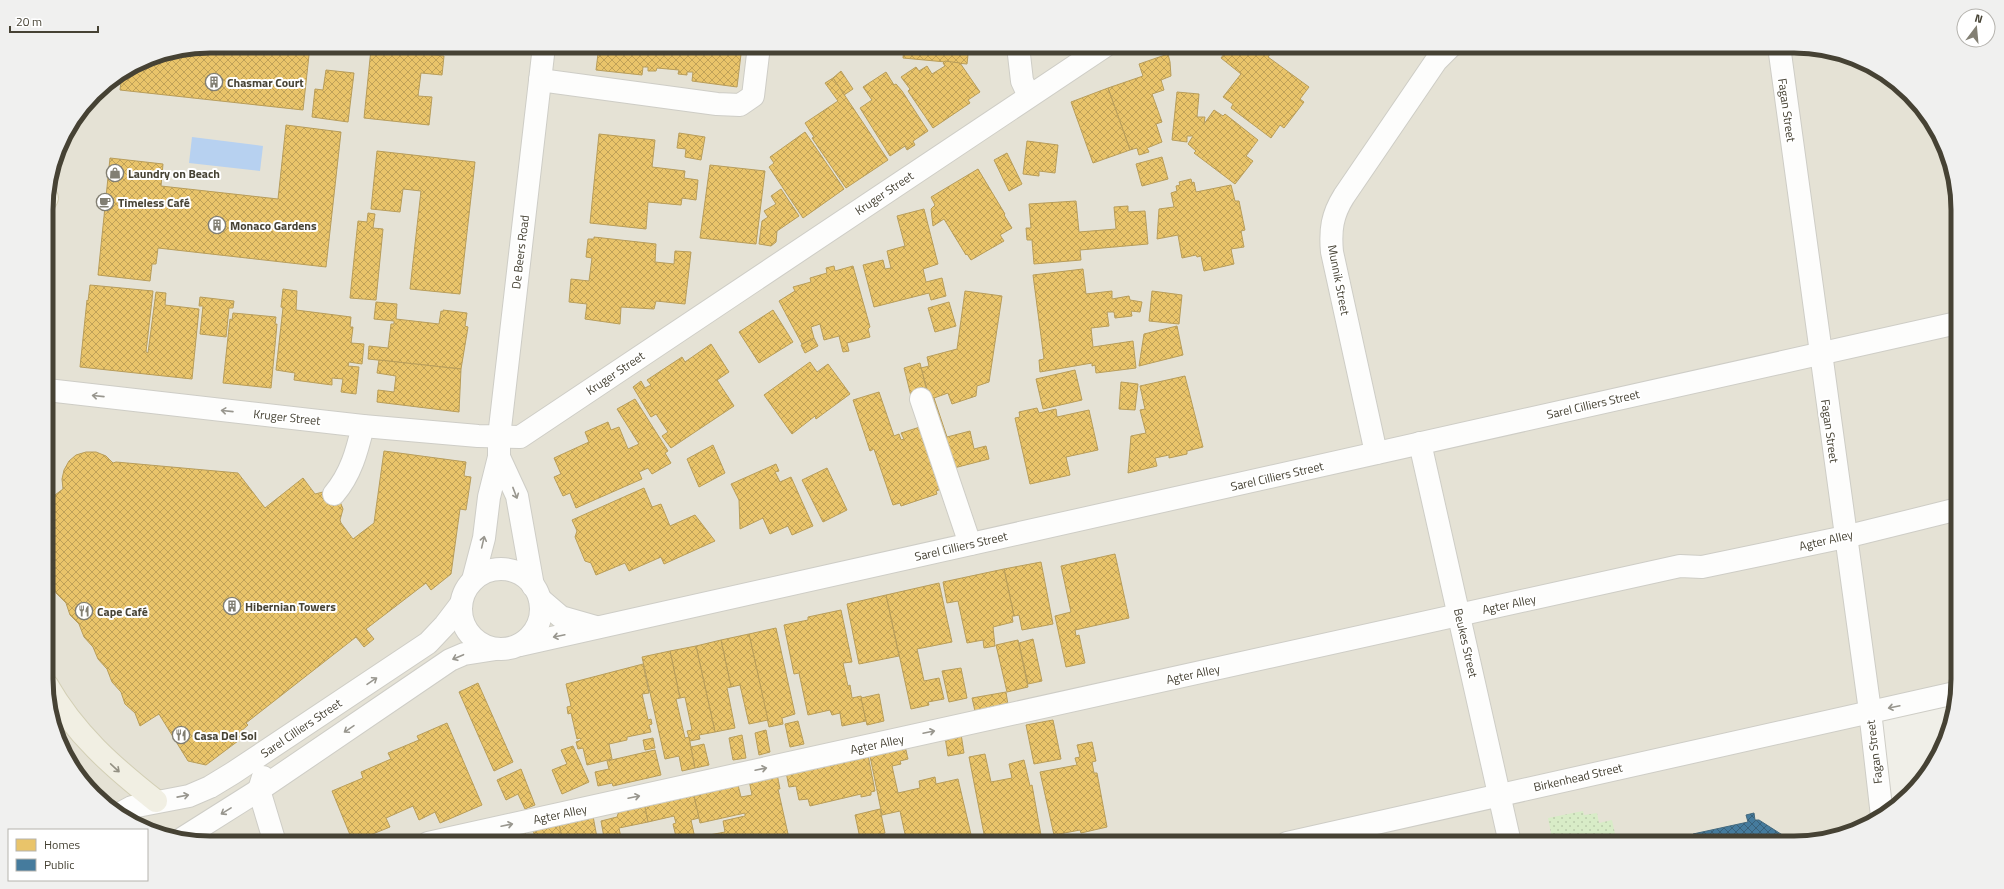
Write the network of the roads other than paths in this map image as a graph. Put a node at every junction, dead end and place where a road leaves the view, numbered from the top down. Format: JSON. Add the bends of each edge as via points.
{"nodes":[{"id":1,"x":543,"y":53,"type":"edge"},
{"id":2,"x":758,"y":53,"type":"edge"},
{"id":3,"x":1019,"y":53,"type":"edge"},
{"id":4,"x":1094,"y":53,"type":"edge"},
{"id":5,"x":1444,"y":53,"type":"edge"},
{"id":6,"x":1780,"y":53,"type":"edge"},
{"id":7,"x":540,"y":80,"type":"junction"},
{"id":8,"x":1029,"y":96,"type":"junction"},
{"id":9,"x":1951,"y":324,"type":"edge"},
{"id":10,"x":1820,"y":354,"type":"junction"},
{"id":11,"x":53,"y":391,"type":"edge"},
{"id":12,"x":921,"y":399,"type":"dead end"},
{"id":13,"x":364,"y":426,"type":"junction"},
{"id":14,"x":1420,"y":443,"type":"junction"},
{"id":15,"x":499,"y":447,"type":"junction"},
{"id":16,"x":1376,"y":453,"type":"junction"},
{"id":17,"x":334,"y":494,"type":"dead end"},
{"id":18,"x":1951,"y":511,"type":"edge"},
{"id":19,"x":1845,"y":537,"type":"junction"},
{"id":20,"x":970,"y":544,"type":"junction"},
{"id":21,"x":473,"y":580,"type":"junction"},
{"id":22,"x":537,"y":593,"type":"junction"},
{"id":23,"x":461,"y":604,"type":"junction"},
{"id":24,"x":1459,"y":615,"type":"junction"},
{"id":25,"x":597,"y":628,"type":"junction"},
{"id":26,"x":520,"y":645,"type":"junction"},
{"id":27,"x":496,"y":649,"type":"junction"},
{"id":28,"x":1951,"y":694,"type":"edge"},
{"id":29,"x":53,"y":695,"type":"edge"},
{"id":30,"x":1870,"y":711,"type":"junction"},
{"id":31,"x":269,"y":750,"type":"junction"},
{"id":32,"x":259,"y":790,"type":"junction"},
{"id":33,"x":1500,"y":794,"type":"junction"},
{"id":34,"x":156,"y":801,"type":"junction"},
{"id":35,"x":1881,"y":810,"type":"edge"},
{"id":36,"x":125,"y":811,"type":"edge"},
{"id":37,"x":188,"y":835,"type":"edge"},
{"id":38,"x":272,"y":836,"type":"edge"},
{"id":39,"x":460,"y":836,"type":"edge"},
{"id":40,"x":1317,"y":836,"type":"edge"},
{"id":41,"x":1509,"y":836,"type":"edge"}],
"edges":[{"from":1,"to":7,"type":"street","name":"De Beers Road"},
{"from":2,"to":7,"type":"street","via":[[753,96],[740,105]]},
{"from":3,"to":8,"type":"street","via":[[1022,81]]},
{"from":4,"to":8,"type":"street","name":"Kruger Street"},
{"from":5,"to":16,"type":"street","name":"Munnik Street","via":[[1344,196],[1332,221],[1332,252]]},
{"from":6,"to":10,"type":"street","name":"Fagan Street"},
{"from":7,"to":15,"type":"street","name":"De Beers Road"},
{"from":8,"to":15,"type":"street","name":"Kruger Street","via":[[520,437]]},
{"from":9,"to":10,"type":"street","name":"Sarel Cilliers Street"},
{"from":10,"to":14,"type":"street","name":"Sarel Cilliers Street"},
{"from":10,"to":19,"type":"street","name":"Fagan Street"},
{"from":13,"to":11,"type":"street","name":"Kruger Street","one_way":true},
{"from":12,"to":20,"type":"street"},
{"from":13,"to":15,"type":"street","name":"Kruger Street"},
{"from":13,"to":17,"type":"street","via":[[353,464]]},
{"from":14,"to":16,"type":"street","name":"Sarel Cilliers Street"},
{"from":14,"to":24,"type":"street","name":"Beukes Street"},
{"from":21,"to":15,"type":"street","name":"De Beers Road","one_way":true,"via":[[484,538]]},
{"from":15,"to":22,"type":"street","one_way":true,"via":[[517,496]]},
{"from":16,"to":20,"type":"street","name":"Sarel Cilliers Street"},
{"from":18,"to":19,"type":"street","name":"Agter Alley"},
{"from":19,"to":24,"type":"street","name":"Agter Alley","via":[[1702,567],[1680,566]]},
{"from":19,"to":30,"type":"street","name":"Fagan Street"},
{"from":20,"to":25,"type":"street","name":"Sarel Cilliers Street"},
{"from":21,"to":22,"type":"street","via":[[484,572],[512,570],[524,577]]},
{"from":21,"to":23,"type":"street","via":[[464,591]]},
{"from":22,"to":25,"type":"street","name":"Sarel Cilliers Street","via":[[561,617]]},
{"from":22,"to":26,"type":"street","via":[[541,612],[538,625],[531,637]]},
{"from":23,"to":27,"type":"street","via":[[461,617],[473,639],[483,646]]},
{"from":31,"to":23,"type":"street","name":"Sarel Cilliers Street","one_way":true,"via":[[428,643]]},
{"from":24,"to":33,"type":"street","name":"Beukes Street"},
{"from":39,"to":24,"type":"street","name":"Agter Alley","one_way":true},
{"from":25,"to":26,"type":"street","name":"Sarel Cilliers Street","one_way":true},
{"from":26,"to":27,"type":"street"},
{"from":27,"to":32,"type":"street","one_way":true,"via":[[464,654],[450,660]]},
{"from":28,"to":30,"type":"street","name":"Birkenhead Street","one_way":true},
{"from":29,"to":34,"type":"main road","one_way":true,"via":[[71,721],[96,750]]},
{"from":30,"to":33,"type":"street","name":"Birkenhead Street"},
{"from":30,"to":35,"type":"street","name":"Fagan Street"},
{"from":31,"to":32,"type":"street"},
{"from":34,"to":31,"type":"street","name":"Sarel Cilliers Street","one_way":true,"via":[[188,796],[210,787]]},
{"from":32,"to":37,"type":"street","one_way":true},
{"from":32,"to":38,"type":"street"},
{"from":33,"to":40,"type":"street","name":"Birkenhead Street"},
{"from":33,"to":41,"type":"street","name":"Beukes Street"},
{"from":34,"to":36,"type":"street","name":"Sarel Cilliers Street"}]}
